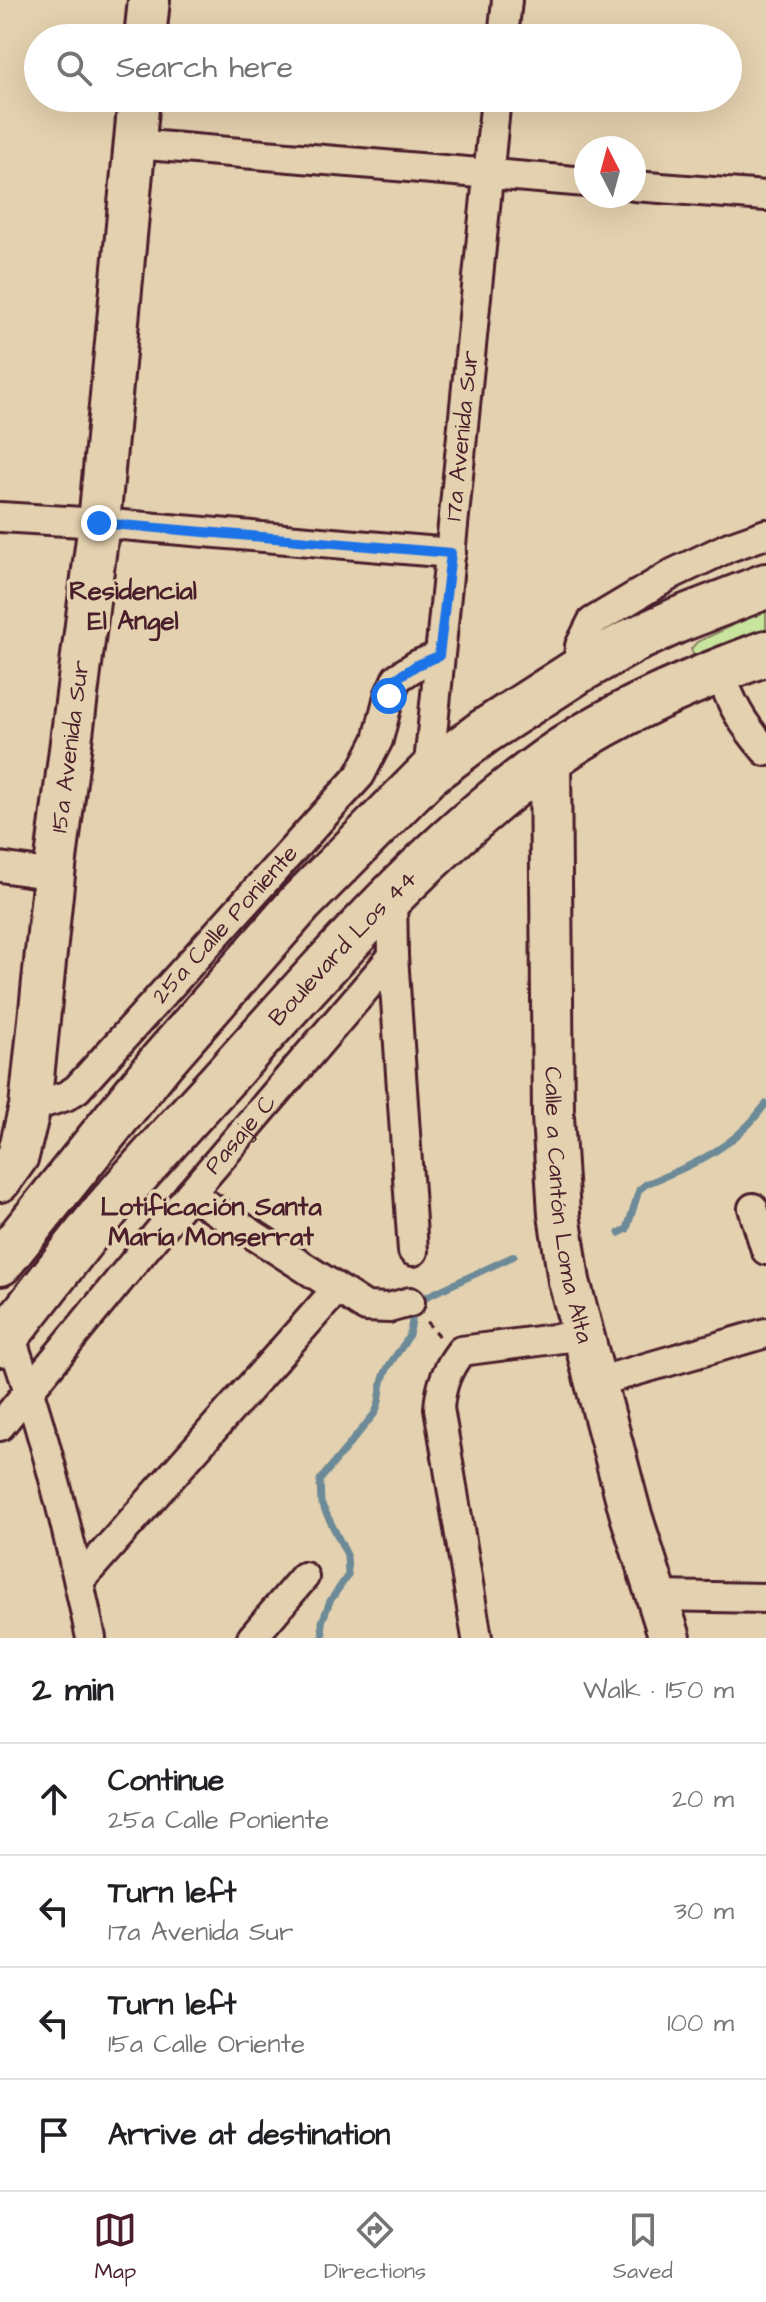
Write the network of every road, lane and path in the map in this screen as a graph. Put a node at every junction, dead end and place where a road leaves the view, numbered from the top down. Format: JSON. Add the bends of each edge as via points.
{"nodes":[{"id":1,"x":149,"y":0,"type":"edge"},
{"id":2,"x":507,"y":0,"type":"edge"},
{"id":3,"x":146,"y":24,"type":"edge"},
{"id":4,"x":504,"y":24,"type":"edge"},
{"id":5,"x":138,"y":112,"type":"edge"},
{"id":6,"x":495,"y":112,"type":"edge"},
{"id":7,"x":135,"y":144,"type":"junction"},
{"id":8,"x":488,"y":175,"type":"junction"},
{"id":9,"x":574,"y":181,"type":"edge"},
{"id":10,"x":646,"y":187,"type":"edge"},
{"id":11,"x":766,"y":196,"type":"edge"},
{"id":12,"x":0,"y":517,"type":"edge"},
{"id":13,"x":99,"y":523,"type":"junction"},
{"id":14,"x":766,"y":534,"type":"edge"},
{"id":15,"x":451,"y":553,"type":"junction"},
{"id":16,"x":766,"y":586,"type":"edge"},
{"id":17,"x":766,"y":604,"type":"edge"},
{"id":18,"x":634,"y":640,"type":"junction"},
{"id":19,"x":766,"y":653,"type":"edge"},
{"id":20,"x":439,"y":656,"type":"junction"},
{"id":21,"x":719,"y":670,"type":"junction"},
{"id":22,"x":578,"y":671,"type":"junction"},
{"id":23,"x":766,"y":751,"type":"edge"},
{"id":24,"x":557,"y":754,"type":"junction"},
{"id":25,"x":428,"y":774,"type":"junction"},
{"id":26,"x":0,"y":867,"type":"edge"},
{"id":27,"x":54,"y":875,"type":"junction"},
{"id":28,"x":392,"y":892,"type":"junction"},
{"id":29,"x":393,"y":956,"type":"junction"},
{"id":30,"x":30,"y":1107,"type":"junction"},
{"id":31,"x":0,"y":1181,"type":"edge"},
{"id":32,"x":190,"y":1194,"type":"junction"},
{"id":33,"x":753,"y":1208,"type":"dead end"},
{"id":34,"x":766,"y":1250,"type":"edge"},
{"id":35,"x":413,"y":1251,"type":"dead end"},
{"id":36,"x":0,"y":1263,"type":"edge"},
{"id":37,"x":336,"y":1290,"type":"junction"},
{"id":38,"x":410,"y":1302,"type":"dead end"},
{"id":39,"x":3,"y":1332,"type":"edge"},
{"id":40,"x":766,"y":1333,"type":"edge"},
{"id":41,"x":584,"y":1335,"type":"junction"},
{"id":42,"x":597,"y":1382,"type":"junction"},
{"id":43,"x":30,"y":1391,"type":"junction"},
{"id":44,"x":0,"y":1426,"type":"edge"},
{"id":45,"x":304,"y":1577,"type":"dead end"},
{"id":46,"x":79,"y":1581,"type":"junction"},
{"id":47,"x":656,"y":1596,"type":"junction"},
{"id":48,"x":766,"y":1598,"type":"edge"},
{"id":49,"x":91,"y":1638,"type":"edge"},
{"id":50,"x":252,"y":1638,"type":"edge"},
{"id":51,"x":477,"y":1638,"type":"edge"},
{"id":52,"x":670,"y":1638,"type":"edge"}],
"edges":[{"from":1,"to":3,"type":"street"},
{"from":2,"to":4,"type":"street"},
{"from":5,"to":7,"type":"street","name":"15a Avenida Sur"},
{"from":6,"to":8,"type":"street","name":"17a Avenida Sur"},
{"from":7,"to":8,"type":"street"},
{"from":7,"to":13,"type":"street","name":"15a Avenida Sur"},
{"from":8,"to":9,"type":"street"},
{"from":8,"to":15,"type":"street","name":"17a Avenida Sur"},
{"from":10,"to":11,"type":"street"},
{"from":12,"to":13,"type":"street"},
{"from":13,"to":15,"type":"street"},
{"from":13,"to":27,"type":"street","name":"15a Avenida Sur"},
{"from":14,"to":22,"type":"street","via":[[674,573],[592,622],[580,646]]},
{"from":15,"to":20,"type":"street","name":"17a Avenida Sur"},
{"from":16,"to":18,"type":"highway"},
{"from":17,"to":21,"type":"highway","via":[[682,646],[678,657],[685,670]]},
{"from":18,"to":22,"type":"highway"},
{"from":18,"to":24,"type":"highway","via":[[658,650],[657,675],[583,719]]},
{"from":19,"to":21,"type":"highway","name":"Boulevard Los 44"},
{"from":20,"to":25,"type":"street","name":"17a Avenida Sur"},
{"from":20,"to":30,"type":"street","name":"25a Calle Poniente","via":[[397,678],[378,740],[360,775],[77,1089]]},
{"from":21,"to":23,"type":"street","via":[[737,714]]},
{"from":21,"to":24,"type":"highway","name":"Boulevard Los 44","via":[[608,723]]},
{"from":22,"to":25,"type":"highway"},
{"from":24,"to":28,"type":"highway","name":"Boulevard Los 44","via":[[482,810]]},
{"from":24,"to":41,"type":"street","name":"Calle a Cantón Loma Alta","via":[[553,1116],[559,1214]]},
{"from":25,"to":36,"type":"highway","via":[[300,903],[171,1049]]},
{"from":26,"to":27,"type":"street"},
{"from":27,"to":30,"type":"street","name":"15a Avenida Sur"},
{"from":28,"to":29,"type":"street"},
{"from":28,"to":39,"type":"highway","name":"Boulevard Los 44"},
{"from":29,"to":32,"type":"street","name":"Pasaje C"},
{"from":29,"to":35,"type":"street"},
{"from":30,"to":31,"type":"street","via":[[18,1156]]},
{"from":32,"to":37,"type":"street"},
{"from":32,"to":43,"type":"street","name":"Pasaje C"},
{"from":33,"to":34,"type":"street"},
{"from":37,"to":38,"type":"street","via":[[366,1307]]},
{"from":37,"to":46,"type":"street"},
{"from":39,"to":43,"type":"street"},
{"from":40,"to":42,"type":"street"},
{"from":41,"to":42,"type":"street","name":"Calle a Cantón Loma Alta"},
{"from":41,"to":51,"type":"street","via":[[461,1351],[446,1373],[439,1408]]},
{"from":42,"to":47,"type":"street","name":"Calle a Cantón Loma Alta"},
{"from":43,"to":44,"type":"street","name":"Pasaje C"},
{"from":43,"to":46,"type":"street"},
{"from":45,"to":50,"type":"street"},
{"from":46,"to":49,"type":"street"},
{"from":47,"to":48,"type":"street"},
{"from":47,"to":52,"type":"street","name":"Calle a Cantón Loma Alta"}]}
